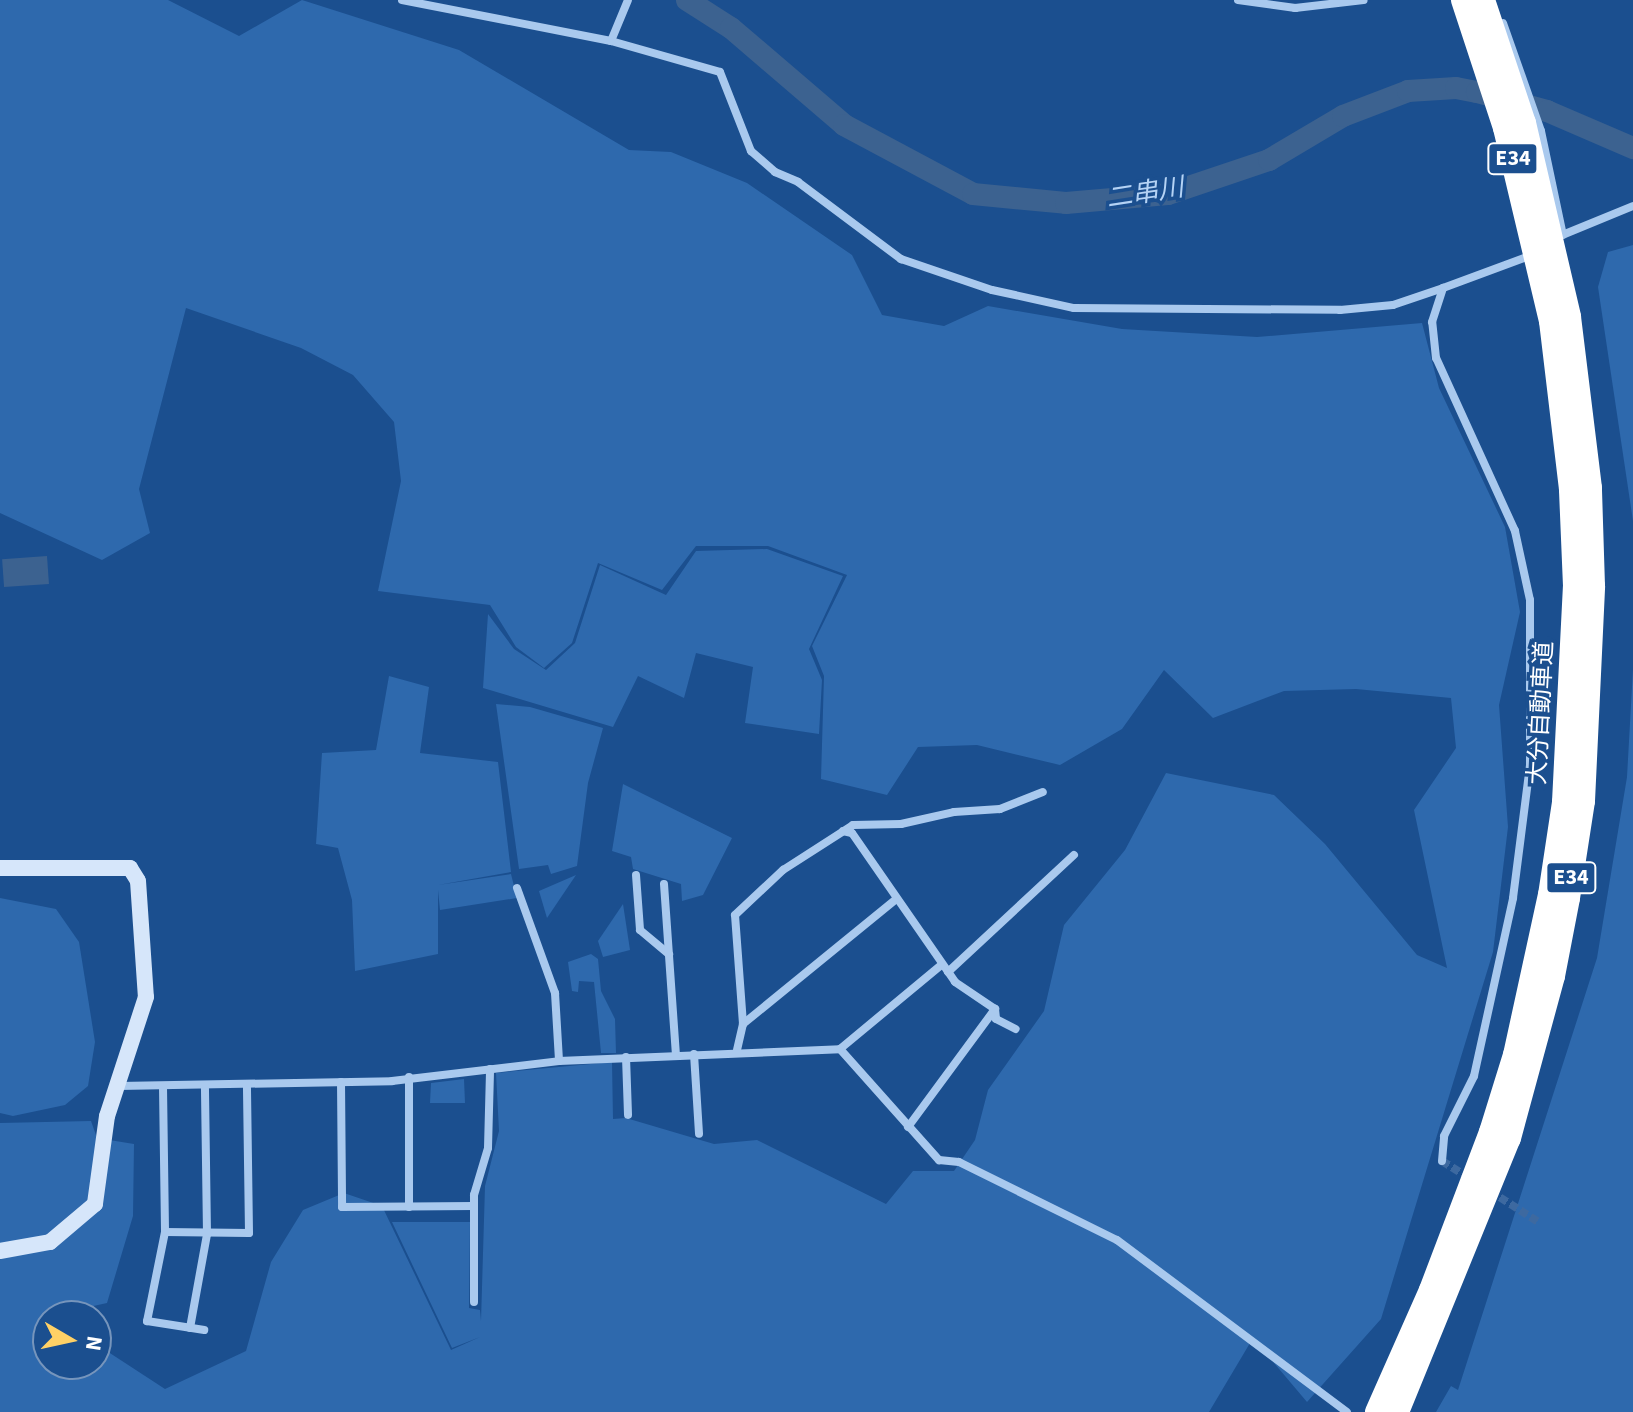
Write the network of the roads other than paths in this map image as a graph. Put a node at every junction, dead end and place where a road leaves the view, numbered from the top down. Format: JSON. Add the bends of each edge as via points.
{"nodes":[{"id":1,"x":402,"y":0,"type":"edge"},
{"id":2,"x":628,"y":0,"type":"edge"},
{"id":3,"x":1238,"y":0,"type":"edge"},
{"id":4,"x":1364,"y":0,"type":"edge"},
{"id":5,"x":1463,"y":0,"type":"edge"},
{"id":6,"x":1483,"y":0,"type":"edge"},
{"id":7,"x":1494,"y":0,"type":"edge"},
{"id":8,"x":611,"y":41,"type":"junction"},
{"id":9,"x":1633,"y":206,"type":"edge"},
{"id":10,"x":1563,"y":235,"type":"junction"},
{"id":11,"x":1443,"y":288,"type":"junction"},
{"id":12,"x":1560,"y":319,"type":"junction"},
{"id":13,"x":1043,"y":792,"type":"dead end"},
{"id":14,"x":842,"y":831,"type":"junction"},
{"id":15,"x":1074,"y":855,"type":"dead end"},
{"id":16,"x":0,"y":868,"type":"edge"},
{"id":17,"x":636,"y":875,"type":"dead end"},
{"id":18,"x":664,"y":884,"type":"dead end"},
{"id":19,"x":517,"y":888,"type":"dead end"},
{"id":20,"x":896,"y":899,"type":"junction"},
{"id":21,"x":669,"y":954,"type":"junction"},
{"id":22,"x":944,"y":969,"type":"junction"},
{"id":23,"x":995,"y":1009,"type":"junction"},
{"id":24,"x":743,"y":1024,"type":"junction"},
{"id":25,"x":1016,"y":1029,"type":"dead end"},
{"id":26,"x":840,"y":1049,"type":"junction"},
{"id":27,"x":737,"y":1050,"type":"junction"},
{"id":28,"x":694,"y":1054,"type":"junction"},
{"id":29,"x":676,"y":1055,"type":"junction"},
{"id":30,"x":626,"y":1057,"type":"junction"},
{"id":31,"x":559,"y":1061,"type":"junction"},
{"id":32,"x":490,"y":1069,"type":"junction"},
{"id":33,"x":409,"y":1077,"type":"junction"},
{"id":34,"x":341,"y":1082,"type":"junction"},
{"id":35,"x":247,"y":1084,"type":"junction"},
{"id":36,"x":119,"y":1086,"type":"junction"},
{"id":37,"x":205,"y":1086,"type":"junction"},
{"id":38,"x":163,"y":1087,"type":"junction"},
{"id":39,"x":628,"y":1115,"type":"dead end"},
{"id":40,"x":908,"y":1127,"type":"junction"},
{"id":41,"x":699,"y":1134,"type":"dead end"},
{"id":42,"x":1442,"y":1161,"type":"dead end"},
{"id":43,"x":474,"y":1206,"type":"junction"},
{"id":44,"x":409,"y":1207,"type":"junction"},
{"id":45,"x":165,"y":1232,"type":"junction"},
{"id":46,"x":207,"y":1234,"type":"junction"},
{"id":47,"x":0,"y":1251,"type":"edge"},
{"id":48,"x":474,"y":1302,"type":"dead end"},
{"id":49,"x":190,"y":1328,"type":"junction"},
{"id":50,"x":204,"y":1330,"type":"dead end"},
{"id":51,"x":1347,"y":1412,"type":"edge"},
{"id":52,"x":1377,"y":1412,"type":"edge"},
{"id":53,"x":1397,"y":1412,"type":"edge"}],
"edges":[{"from":1,"to":8,"type":"street"},
{"from":2,"to":8,"type":"street"},
{"from":3,"to":4,"type":"street","via":[[1295,8]]},
{"from":5,"to":12,"type":"highway","name":"大分自動車道","number":"E34","bridge":true},
{"from":6,"to":12,"type":"highway","name":"大分自動車道","number":"E34","bridge":true,"via":[[1524,123]]},
{"from":7,"to":10,"type":"street","via":[[1541,131]]},
{"from":8,"to":11,"type":"street","via":[[720,72],[751,151],[775,172],[798,182],[901,259],[992,290],[1074,308],[1340,310],[1393,305]]},
{"from":9,"to":10,"type":"street"},
{"from":10,"to":11,"type":"street","via":[[1527,257]]},
{"from":11,"to":42,"type":"street","via":[[1432,322],[1436,358],[1515,531],[1530,614],[1530,765],[1513,898],[1474,1076],[1444,1136]]},
{"from":12,"to":52,"type":"highway","name":"大分自動車道","number":"E34","via":[[1575,586],[1564,802],[1550,895],[1515,1055],[1491,1132],[1437,1277]]},
{"from":12,"to":53,"type":"highway","name":"大分自動車道","number":"E34","via":[[1590,488],[1593,586],[1583,801],[1547,1004],[1509,1138]]},
{"from":13,"to":14,"type":"street","via":[[1000,809],[901,824],[853,825]]},
{"from":14,"to":20,"type":"street","via":[[852,833]]},
{"from":14,"to":24,"type":"street","via":[[783,870],[735,915]]},
{"from":15,"to":22,"type":"street"},
{"from":16,"to":36,"type":"street","via":[[122,865],[138,881],[146,997]]},
{"from":17,"to":21,"type":"street","via":[[640,930]]},
{"from":18,"to":21,"type":"street"},
{"from":19,"to":31,"type":"street","via":[[555,993]]},
{"from":20,"to":22,"type":"street"},
{"from":20,"to":24,"type":"street"},
{"from":21,"to":29,"type":"street"},
{"from":22,"to":23,"type":"street"},
{"from":22,"to":26,"type":"street"},
{"from":23,"to":25,"type":"street","via":[[996,1019]]},
{"from":23,"to":40,"type":"street"},
{"from":24,"to":27,"type":"street"},
{"from":26,"to":27,"type":"street"},
{"from":26,"to":40,"type":"street"},
{"from":27,"to":28,"type":"street"},
{"from":28,"to":29,"type":"street"},
{"from":28,"to":41,"type":"street"},
{"from":29,"to":30,"type":"street"},
{"from":30,"to":31,"type":"street"},
{"from":30,"to":39,"type":"street"},
{"from":31,"to":32,"type":"street"},
{"from":32,"to":33,"type":"street"},
{"from":32,"to":43,"type":"street","via":[[488,1148]]},
{"from":33,"to":34,"type":"street"},
{"from":33,"to":44,"type":"street"},
{"from":34,"to":35,"type":"street"},
{"from":34,"to":44,"type":"street","via":[[342,1207]]},
{"from":35,"to":37,"type":"street"},
{"from":35,"to":46,"type":"street","via":[[249,1233]]},
{"from":36,"to":38,"type":"street"},
{"from":36,"to":47,"type":"street","via":[[107,1116],[95,1204],[50,1242]]},
{"from":37,"to":38,"type":"street"},
{"from":37,"to":46,"type":"street"},
{"from":38,"to":45,"type":"street"},
{"from":40,"to":51,"type":"street","via":[[939,1160],[959,1162],[1117,1240]]},
{"from":43,"to":44,"type":"street"},
{"from":43,"to":48,"type":"street"},
{"from":45,"to":46,"type":"street"},
{"from":45,"to":49,"type":"street","via":[[147,1321]]},
{"from":46,"to":49,"type":"street"},
{"from":49,"to":50,"type":"street"}]}
